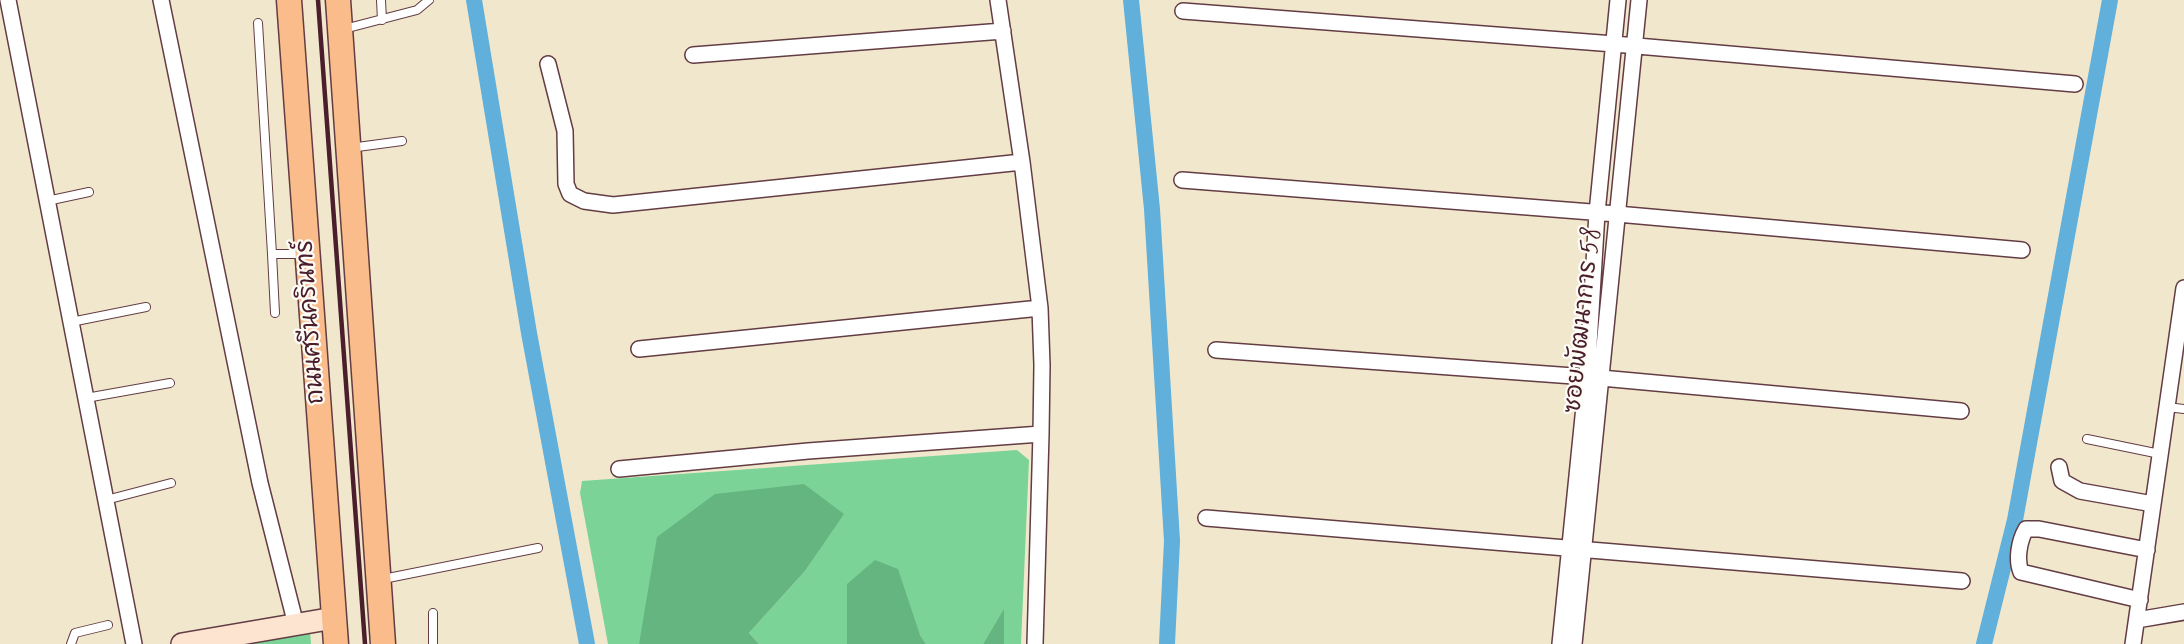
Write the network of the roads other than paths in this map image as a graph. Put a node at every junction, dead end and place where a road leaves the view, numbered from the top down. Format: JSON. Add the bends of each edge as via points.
{"nodes":[{"id":1,"x":8,"y":0,"type":"edge"},
{"id":2,"x":161,"y":0,"type":"edge"},
{"id":3,"x":289,"y":0,"type":"edge"},
{"id":4,"x":338,"y":0,"type":"edge"},
{"id":5,"x":381,"y":0,"type":"edge"},
{"id":6,"x":429,"y":0,"type":"edge"},
{"id":7,"x":998,"y":0,"type":"edge"},
{"id":8,"x":1618,"y":0,"type":"edge"},
{"id":9,"x":1639,"y":0,"type":"edge"},
{"id":10,"x":1183,"y":11,"type":"dead end"},
{"id":11,"x":382,"y":20,"type":"junction"},
{"id":12,"x":258,"y":23,"type":"dead end"},
{"id":13,"x":341,"y":30,"type":"junction"},
{"id":14,"x":1003,"y":31,"type":"junction"},
{"id":15,"x":1614,"y":44,"type":"junction"},
{"id":16,"x":1634,"y":45,"type":"junction"},
{"id":17,"x":693,"y":55,"type":"dead end"},
{"id":18,"x":548,"y":64,"type":"dead end"},
{"id":19,"x":2075,"y":84,"type":"dead end"},
{"id":20,"x":402,"y":141,"type":"dead end"},
{"id":21,"x":348,"y":148,"type":"junction"},
{"id":22,"x":1022,"y":162,"type":"junction"},
{"id":23,"x":1182,"y":180,"type":"dead end"},
{"id":24,"x":89,"y":192,"type":"dead end"},
{"id":25,"x":47,"y":201,"type":"junction"},
{"id":26,"x":1597,"y":213,"type":"junction"},
{"id":27,"x":1617,"y":214,"type":"junction"},
{"id":28,"x":2022,"y":250,"type":"dead end"},
{"id":29,"x":272,"y":254,"type":"junction"},
{"id":30,"x":307,"y":254,"type":"junction"},
{"id":31,"x":2184,"y":288,"type":"edge"},
{"id":32,"x":146,"y":307,"type":"dead end"},
{"id":33,"x":1040,"y":308,"type":"junction"},
{"id":34,"x":275,"y":313,"type":"dead end"},
{"id":35,"x":71,"y":322,"type":"junction"},
{"id":36,"x":639,"y":349,"type":"dead end"},
{"id":37,"x":1216,"y":350,"type":"dead end"},
{"id":38,"x":1594,"y":377,"type":"junction"},
{"id":39,"x":170,"y":383,"type":"dead end"},
{"id":40,"x":86,"y":398,"type":"junction"},
{"id":41,"x":2167,"y":407,"type":"junction"},
{"id":42,"x":2184,"y":409,"type":"edge"},
{"id":43,"x":1961,"y":411,"type":"dead end"},
{"id":44,"x":1041,"y":434,"type":"junction"},
{"id":45,"x":2087,"y":439,"type":"dead end"},
{"id":46,"x":2160,"y":454,"type":"junction"},
{"id":47,"x":2059,"y":467,"type":"dead end"},
{"id":48,"x":619,"y":469,"type":"dead end"},
{"id":49,"x":171,"y":483,"type":"dead end"},
{"id":50,"x":106,"y":500,"type":"junction"},
{"id":51,"x":2153,"y":504,"type":"junction"},
{"id":52,"x":1206,"y":518,"type":"dead end"},
{"id":53,"x":538,"y":548,"type":"dead end"},
{"id":54,"x":1576,"y":549,"type":"junction"},
{"id":55,"x":2147,"y":550,"type":"junction"},
{"id":56,"x":378,"y":580,"type":"junction"},
{"id":57,"x":1962,"y":581,"type":"dead end"},
{"id":58,"x":2140,"y":600,"type":"junction"},
{"id":59,"x":2184,"y":612,"type":"edge"},
{"id":60,"x":434,"y":613,"type":"dead end"},
{"id":61,"x":334,"y":618,"type":"junction"},
{"id":62,"x":2137,"y":621,"type":"junction"},
{"id":63,"x":108,"y":625,"type":"dead end"},
{"id":64,"x":296,"y":625,"type":"junction"},
{"id":65,"x":71,"y":644,"type":"edge"},
{"id":66,"x":134,"y":644,"type":"edge"},
{"id":67,"x":182,"y":644,"type":"edge"},
{"id":68,"x":336,"y":644,"type":"edge"},
{"id":69,"x":383,"y":644,"type":"edge"},
{"id":70,"x":433,"y":644,"type":"edge"},
{"id":71,"x":1035,"y":644,"type":"edge"},
{"id":72,"x":1560,"y":644,"type":"edge"},
{"id":73,"x":1574,"y":644,"type":"edge"},
{"id":74,"x":2133,"y":644,"type":"edge"}],
"edges":[{"from":1,"to":25,"type":"street"},
{"from":2,"to":64,"type":"street","via":[[260,483]]},
{"from":3,"to":30,"type":"main road","name":"ถนนศรีนครินทร์"},
{"from":4,"to":13,"type":"main road","name":"ถนนศรีนครินทร์"},
{"from":5,"to":11,"type":"lane"},
{"from":6,"to":11,"type":"lane","via":[[417,10]]},
{"from":7,"to":14,"type":"street"},
{"from":8,"to":15,"type":"street","name":"ซอยพัฒนาการ 58"},
{"from":9,"to":16,"type":"street","name":"ซอยพัฒนาการ 58"},
{"from":10,"to":15,"type":"street"},
{"from":11,"to":13,"type":"lane"},
{"from":12,"to":29,"type":"lane"},
{"from":13,"to":21,"type":"main road","name":"ถนนศรีนครินทร์"},
{"from":14,"to":17,"type":"street"},
{"from":14,"to":22,"type":"street"},
{"from":15,"to":16,"type":"street"},
{"from":15,"to":26,"type":"street","name":"ซอยพัฒนาการ 58"},
{"from":16,"to":19,"type":"street"},
{"from":16,"to":27,"type":"street","name":"ซอยพัฒนาการ 58"},
{"from":18,"to":22,"type":"street","via":[[565,130],[566,184],[570,194],[584,201],[613,205]]},
{"from":20,"to":21,"type":"lane"},
{"from":21,"to":56,"type":"main road","name":"ถนนศรีนครินทร์"},
{"from":22,"to":33,"type":"street"},
{"from":23,"to":26,"type":"street"},
{"from":24,"to":25,"type":"lane"},
{"from":25,"to":35,"type":"street"},
{"from":26,"to":27,"type":"street"},
{"from":26,"to":38,"type":"street","name":"ซอยพัฒนาการ 58"},
{"from":27,"to":28,"type":"street"},
{"from":27,"to":38,"type":"street","name":"ซอยพัฒนาการ 58"},
{"from":29,"to":30,"type":"lane"},
{"from":29,"to":34,"type":"lane"},
{"from":30,"to":61,"type":"main road","name":"ถนนศรีนครินทร์"},
{"from":31,"to":41,"type":"street"},
{"from":32,"to":35,"type":"lane"},
{"from":33,"to":36,"type":"street"},
{"from":33,"to":44,"type":"street"},
{"from":35,"to":40,"type":"street"},
{"from":37,"to":38,"type":"street"},
{"from":38,"to":43,"type":"street"},
{"from":38,"to":54,"type":"street","name":"ซอยพัฒนาการ 58"},
{"from":39,"to":40,"type":"lane"},
{"from":40,"to":50,"type":"street"},
{"from":41,"to":42,"type":"lane"},
{"from":41,"to":46,"type":"street"},
{"from":44,"to":48,"type":"street"},
{"from":44,"to":71,"type":"street"},
{"from":45,"to":46,"type":"lane"},
{"from":46,"to":51,"type":"street"},
{"from":47,"to":51,"type":"street","via":[[2062,481],[2074,488]]},
{"from":49,"to":50,"type":"lane"},
{"from":50,"to":66,"type":"street"},
{"from":51,"to":55,"type":"street"},
{"from":52,"to":54,"type":"street"},
{"from":53,"to":56,"type":"lane"},
{"from":54,"to":57,"type":"street"},
{"from":54,"to":72,"type":"street","name":"ซอยพัฒนาการ 58"},
{"from":54,"to":73,"type":"street","name":"ซอยพัฒนาการ 58"},
{"from":55,"to":58,"type":"street"},
{"from":55,"to":58,"type":"street","via":[[2026,530],[2018,564],[2021,572]]},
{"from":56,"to":69,"type":"main road","name":"ถนนศรีนครินทร์"},
{"from":58,"to":62,"type":"street"},
{"from":59,"to":62,"type":"street"},
{"from":60,"to":70,"type":"lane"},
{"from":61,"to":64,"type":"street"},
{"from":61,"to":68,"type":"main road","name":"ถนนศรีนครินทร์"},
{"from":62,"to":74,"type":"street"},
{"from":63,"to":65,"type":"lane","via":[[75,633]]},
{"from":64,"to":67,"type":"street"}]}
